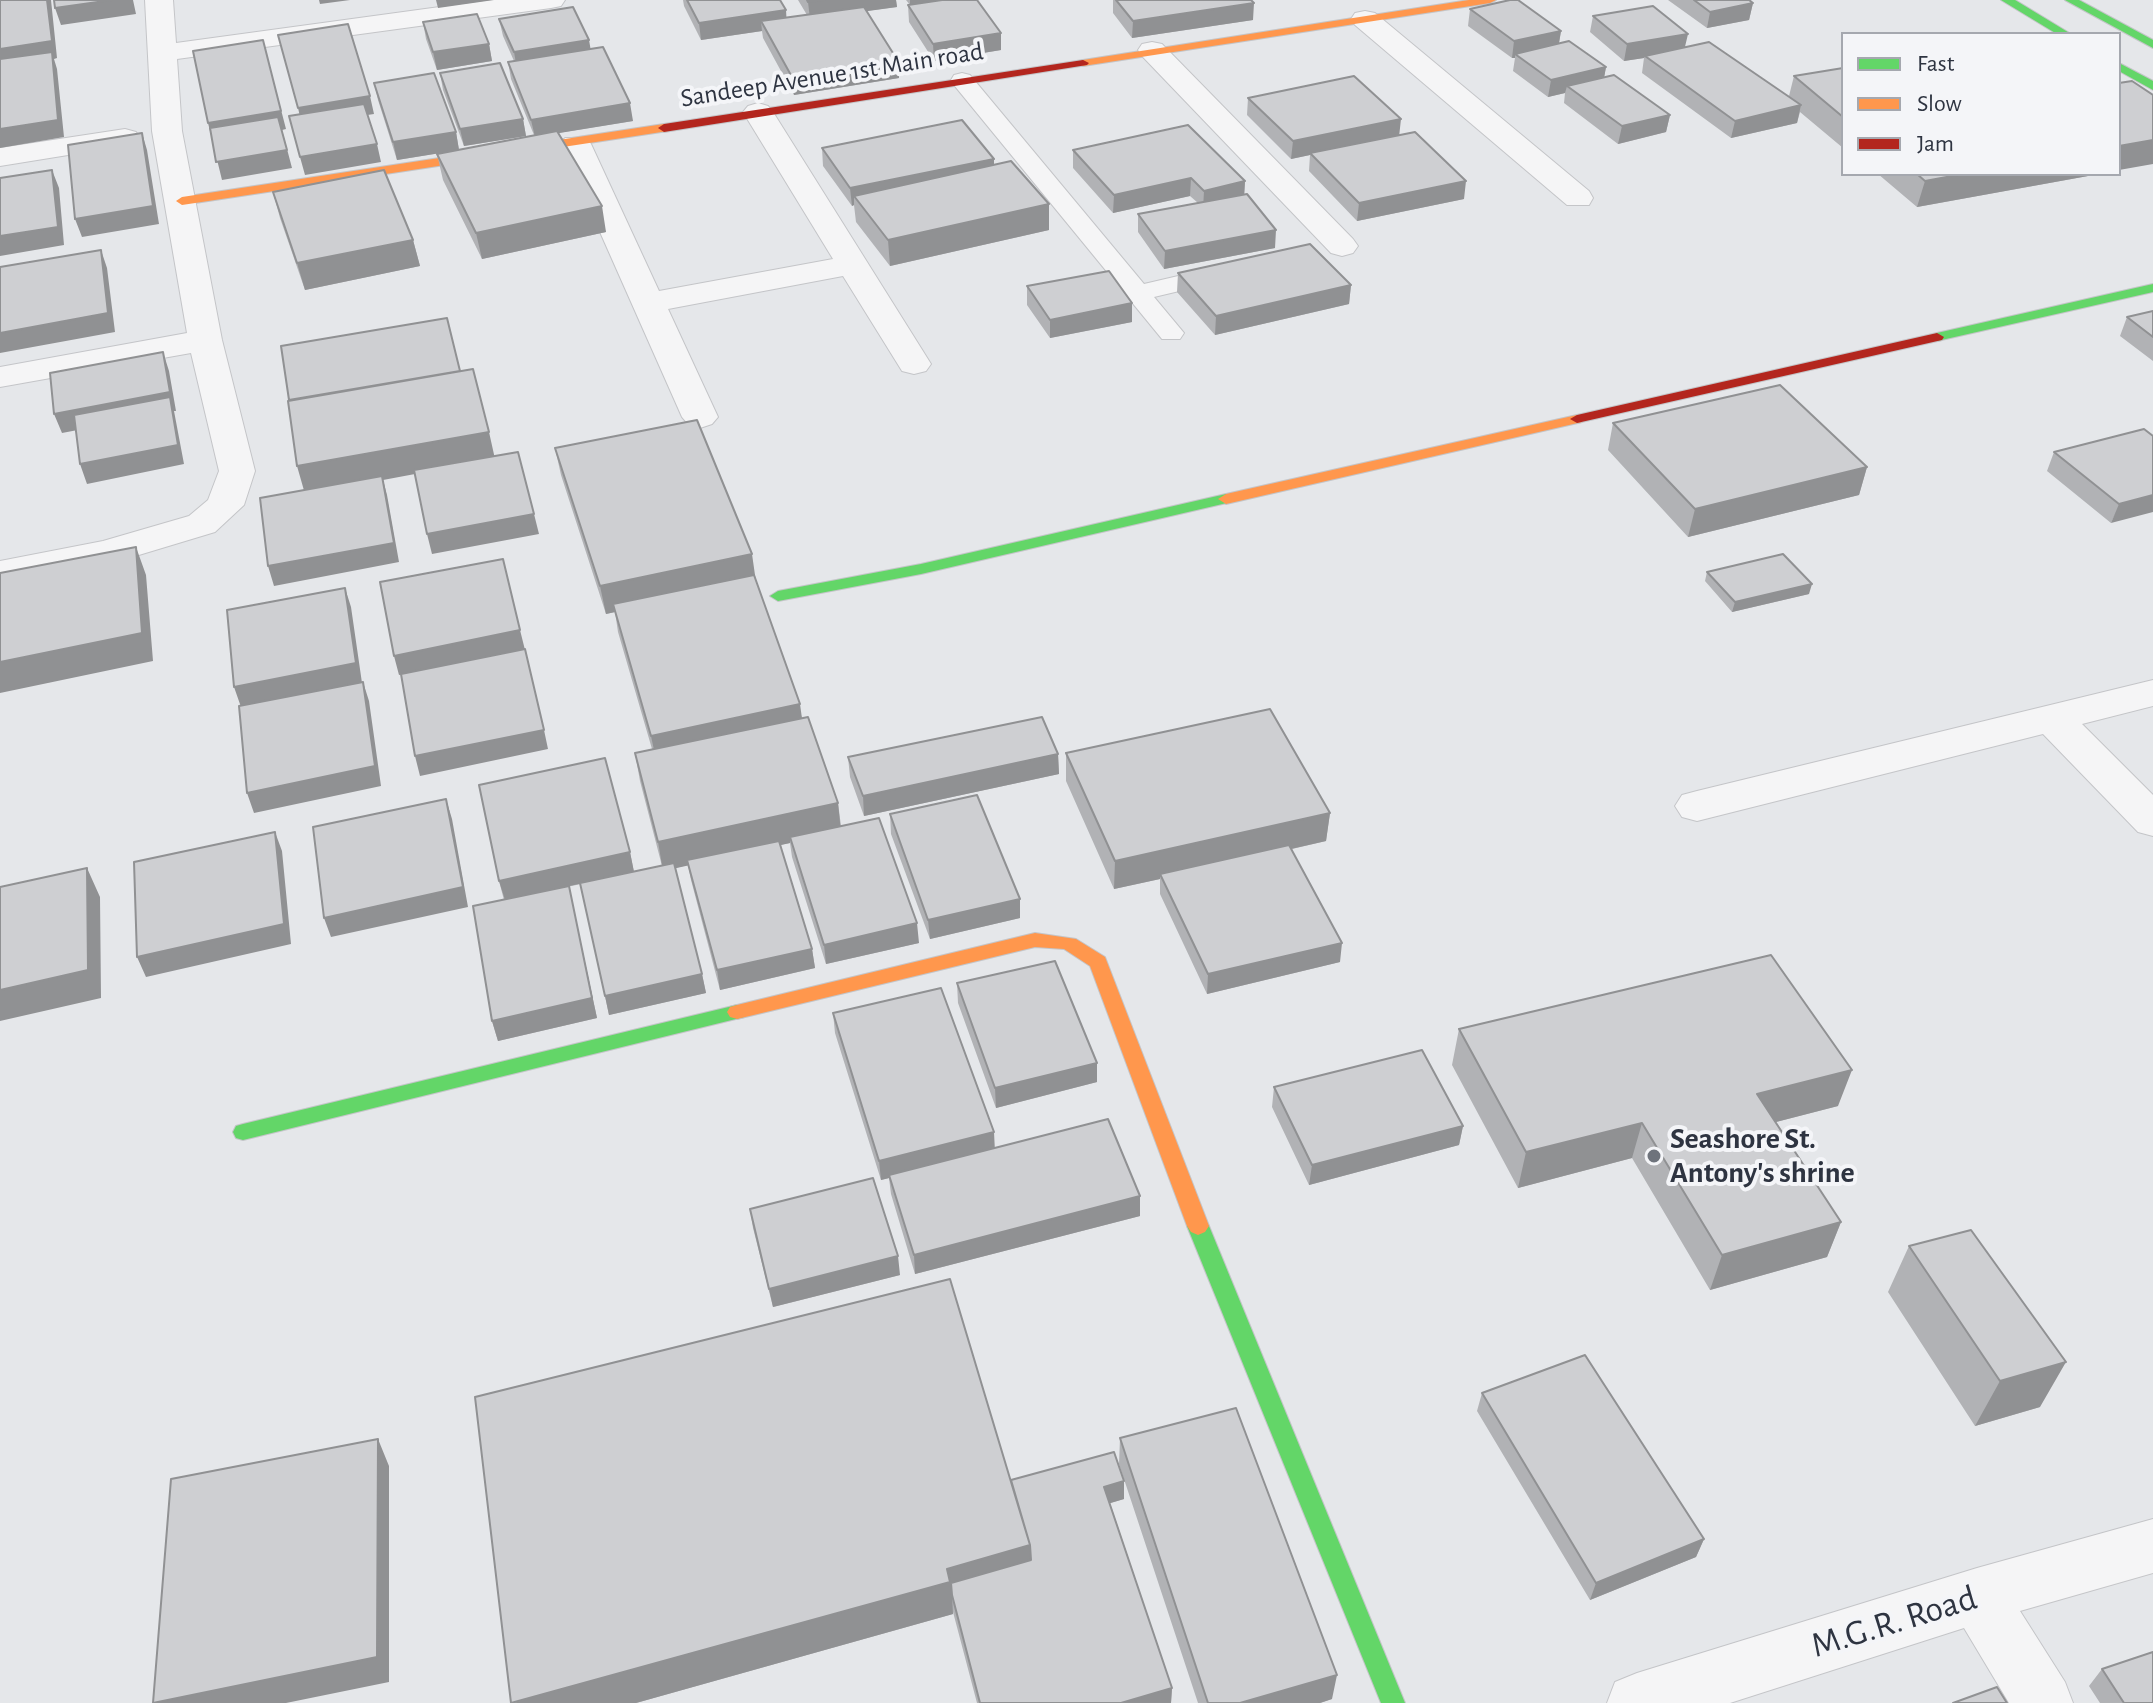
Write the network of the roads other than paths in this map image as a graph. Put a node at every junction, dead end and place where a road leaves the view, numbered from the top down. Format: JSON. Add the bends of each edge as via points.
{"nodes":[{"id":1,"x":159,"y":0,"type":"edge"},
{"id":2,"x":551,"y":0,"type":"edge"},
{"id":3,"x":1483,"y":0,"type":"edge"},
{"id":4,"x":2007,"y":0,"type":"edge"},
{"id":5,"x":2071,"y":0,"type":"edge"},
{"id":6,"x":1365,"y":19,"type":"junction"},
{"id":7,"x":2062,"y":32,"type":"edge"},
{"id":8,"x":2153,"y":45,"type":"edge"},
{"id":9,"x":1152,"y":50,"type":"junction"},
{"id":10,"x":161,"y":53,"type":"junction"},
{"id":11,"x":2121,"y":67,"type":"edge"},
{"id":12,"x":962,"y":80,"type":"junction"},
{"id":13,"x":2153,"y":86,"type":"edge"},
{"id":14,"x":758,"y":112,"type":"junction"},
{"id":15,"x":167,"y":131,"type":"junction"},
{"id":16,"x":576,"y":144,"type":"junction"},
{"id":17,"x":0,"y":157,"type":"edge"},
{"id":18,"x":1578,"y":198,"type":"dead end"},
{"id":19,"x":182,"y":201,"type":"junction"},
{"id":20,"x":1342,"y":246,"type":"dead end"},
{"id":21,"x":851,"y":265,"type":"junction"},
{"id":22,"x":1238,"y":271,"type":"edge"},
{"id":23,"x":2153,"y":288,"type":"edge"},
{"id":24,"x":1137,"y":293,"type":"junction"},
{"id":25,"x":647,"y":303,"type":"junction"},
{"id":26,"x":1171,"y":333,"type":"dead end"},
{"id":27,"x":205,"y":340,"type":"junction"},
{"id":28,"x":914,"y":364,"type":"dead end"},
{"id":29,"x":0,"y":377,"type":"edge"},
{"id":30,"x":700,"y":417,"type":"dead end"},
{"id":31,"x":0,"y":573,"type":"edge"},
{"id":32,"x":778,"y":596,"type":"dead end"},
{"id":33,"x":2153,"y":693,"type":"edge"},
{"id":34,"x":2052,"y":718,"type":"junction"},
{"id":35,"x":1697,"y":806,"type":"dead end"},
{"id":36,"x":2153,"y":821,"type":"edge"},
{"id":37,"x":243,"y":1132,"type":"dead end"},
{"id":38,"x":2153,"y":1546,"type":"edge"},
{"id":39,"x":1977,"y":1596,"type":"junction"},
{"id":40,"x":1393,"y":1703,"type":"edge"},
{"id":41,"x":1637,"y":1703,"type":"edge"},
{"id":42,"x":2043,"y":1703,"type":"edge"}],
"edges":[{"from":1,"to":10,"type":"street"},
{"from":2,"to":10,"type":"street"},
{"from":3,"to":6,"type":"street","name":"Sandeep Avenue 1st Main road"},
{"from":4,"to":7,"type":"street"},
{"from":5,"to":8,"type":"street"},
{"from":6,"to":9,"type":"street","name":"Sandeep Avenue 1st Main road"},
{"from":6,"to":18,"type":"street"},
{"from":9,"to":12,"type":"street","name":"Sandeep Avenue 1st Main road"},
{"from":9,"to":20,"type":"street"},
{"from":10,"to":15,"type":"street"},
{"from":11,"to":13,"type":"street"},
{"from":12,"to":14,"type":"street","name":"Sandeep Avenue 1st Main road"},
{"from":12,"to":24,"type":"lane"},
{"from":14,"to":16,"type":"street","name":"Sandeep Avenue 1st Main road"},
{"from":14,"to":21,"type":"street"},
{"from":15,"to":17,"type":"street"},
{"from":15,"to":19,"type":"street"},
{"from":16,"to":19,"type":"street","name":"Sandeep Avenue 1st Main road"},
{"from":16,"to":25,"type":"street"},
{"from":19,"to":27,"type":"street"},
{"from":21,"to":25,"type":"street"},
{"from":21,"to":28,"type":"street"},
{"from":22,"to":24,"type":"lane"},
{"from":23,"to":32,"type":"street","via":[[937,565]]},
{"from":24,"to":26,"type":"lane"},
{"from":25,"to":30,"type":"street"},
{"from":27,"to":29,"type":"street"},
{"from":27,"to":31,"type":"street","via":[[237,471],[225,505],[202,524],[122,548]]},
{"from":33,"to":34,"type":"street"},
{"from":34,"to":35,"type":"street"},
{"from":34,"to":36,"type":"street"},
{"from":37,"to":40,"type":"street","via":[[1035,940],[1060,938],[1083,946],[1098,962],[1218,1277]]},
{"from":38,"to":39,"type":"street","name":"M.G.R. Road"},
{"from":39,"to":41,"type":"street","name":"M.G.R. Road"},
{"from":39,"to":42,"type":"street"}]}
